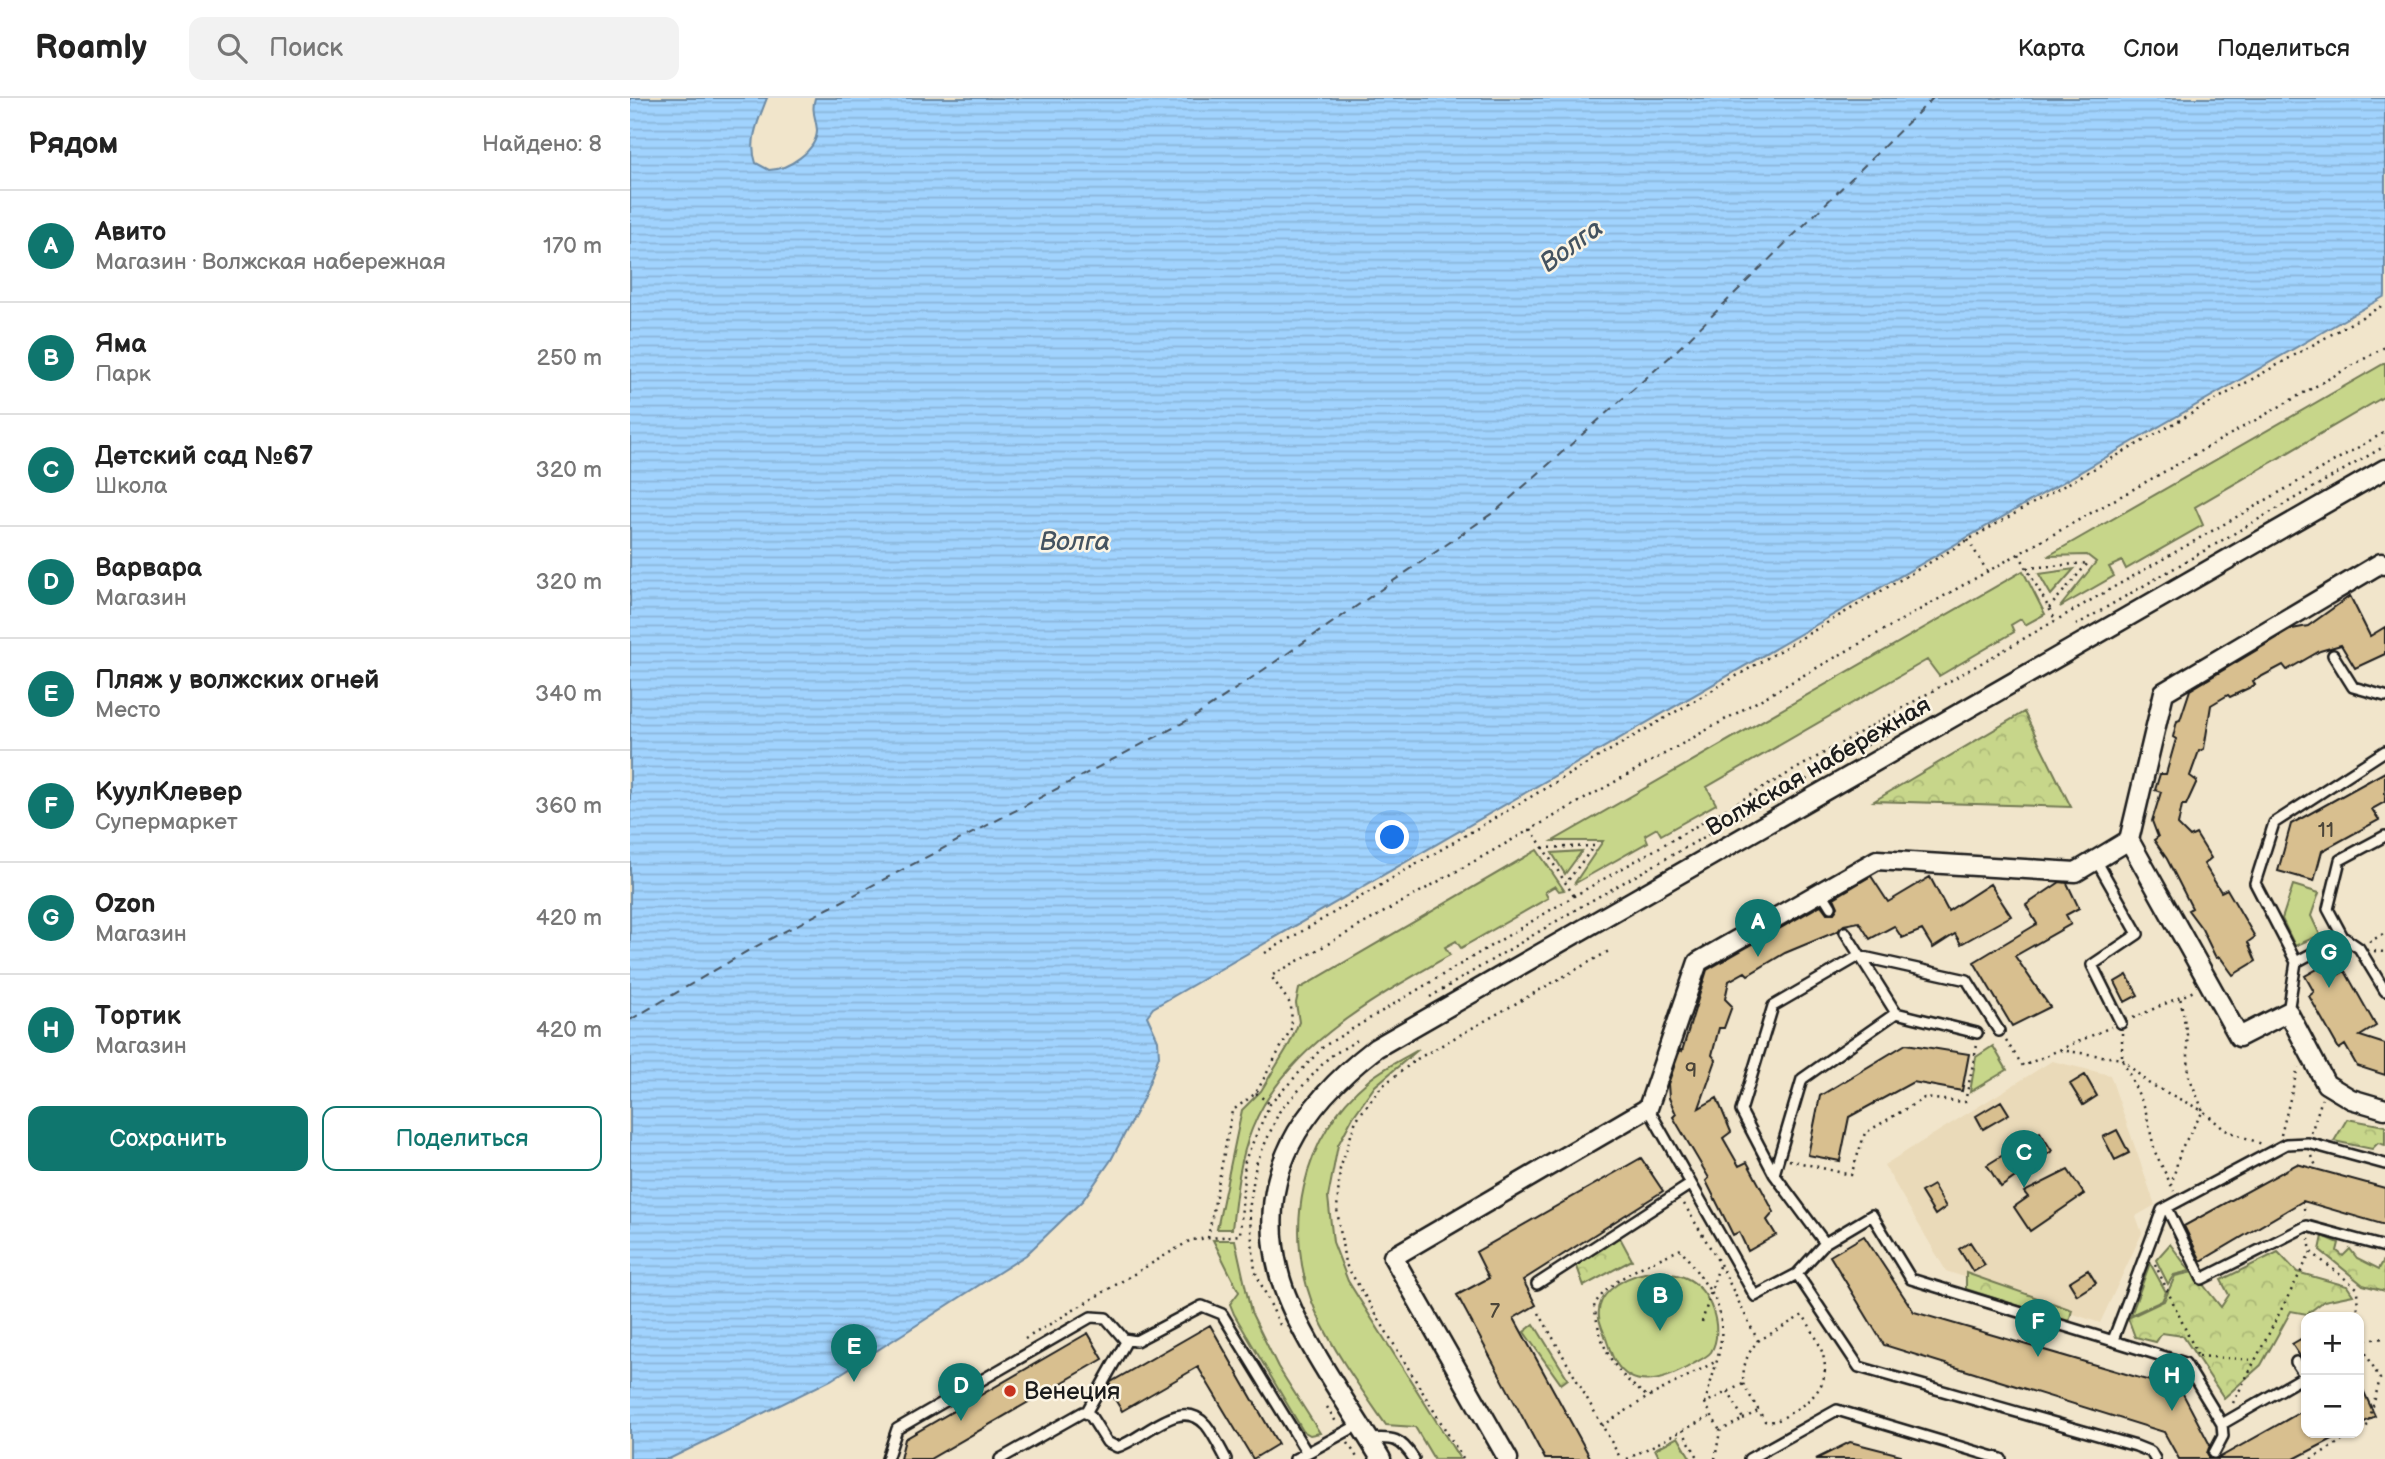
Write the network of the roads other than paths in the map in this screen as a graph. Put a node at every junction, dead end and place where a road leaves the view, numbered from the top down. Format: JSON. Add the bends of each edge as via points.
{"nodes":[{"id":1,"x":2385,"y":469,"type":"edge"},
{"id":2,"x":2385,"y":565,"type":"edge"},
{"id":3,"x":2333,"y":655,"type":"dead end"},
{"id":4,"x":2385,"y":696,"type":"edge"},
{"id":5,"x":2385,"y":751,"type":"edge"},
{"id":6,"x":2385,"y":836,"type":"edge"},
{"id":7,"x":2129,"y":840,"type":"junction"},
{"id":8,"x":2096,"y":860,"type":"junction"},
{"id":9,"x":1821,"y":891,"type":"junction"},
{"id":10,"x":1831,"y":907,"type":"dead end"},
{"id":11,"x":1845,"y":932,"type":"dead end"},
{"id":12,"x":2343,"y":937,"type":"junction"},
{"id":13,"x":1859,"y":956,"type":"junction"},
{"id":14,"x":2296,"y":961,"type":"junction"},
{"id":15,"x":2385,"y":991,"type":"edge"},
{"id":16,"x":2288,"y":1012,"type":"junction"},
{"id":17,"x":1896,"y":1013,"type":"junction"},
{"id":18,"x":2121,"y":1023,"type":"road end"},
{"id":19,"x":1999,"y":1031,"type":"road end"},
{"id":20,"x":1977,"y":1033,"type":"dead end"},
{"id":21,"x":1648,"y":1108,"type":"junction"},
{"id":22,"x":2385,"y":1109,"type":"edge"},
{"id":23,"x":2385,"y":1164,"type":"edge"},
{"id":24,"x":1774,"y":1174,"type":"junction"},
{"id":25,"x":1691,"y":1184,"type":"junction"},
{"id":26,"x":2167,"y":1208,"type":"junction"},
{"id":27,"x":1825,"y":1243,"type":"junction"},
{"id":28,"x":2385,"y":1247,"type":"edge"},
{"id":29,"x":1797,"y":1274,"type":"junction"},
{"id":30,"x":1537,"y":1284,"type":"dead end"},
{"id":31,"x":1127,"y":1340,"type":"junction"},
{"id":32,"x":2113,"y":1340,"type":"junction"},
{"id":33,"x":2296,"y":1362,"type":"dead end"},
{"id":34,"x":1087,"y":1413,"type":"junction"},
{"id":35,"x":2222,"y":1424,"type":"junction"},
{"id":36,"x":1365,"y":1431,"type":"junction"},
{"id":37,"x":1307,"y":1453,"type":"junction"},
{"id":38,"x":2214,"y":1453,"type":"dead end"},
{"id":39,"x":887,"y":1459,"type":"edge"},
{"id":40,"x":1000,"y":1459,"type":"edge"},
{"id":41,"x":1226,"y":1459,"type":"edge"},
{"id":42,"x":1295,"y":1459,"type":"edge"},
{"id":43,"x":1381,"y":1459,"type":"edge"},
{"id":44,"x":1415,"y":1459,"type":"edge"},
{"id":45,"x":1508,"y":1459,"type":"edge"},
{"id":46,"x":1749,"y":1459,"type":"edge"},
{"id":47,"x":2001,"y":1459,"type":"edge"},
{"id":48,"x":2155,"y":1459,"type":"edge"}],
"edges":[{"from":1,"to":36,"type":"street","name":"Волжская набережная","via":[[1376,1048],[1338,1077],[1315,1102],[1284,1160],[1273,1233],[1279,1273],[1298,1319]]},
{"from":2,"to":7,"type":"street","via":[[2164,692]]},
{"from":3,"to":4,"type":"lane","via":[[2353,687]]},
{"from":5,"to":14,"type":"lane","via":[[2274,822],[2255,883]]},
{"from":6,"to":12,"type":"lane","via":[[2340,860],[2328,909]]},
{"from":7,"to":8,"type":"street"},
{"from":7,"to":16,"type":"street","via":[[2239,1037]]},
{"from":8,"to":9,"type":"street","via":[[2076,872],[1877,860]]},
{"from":8,"to":18,"type":"lane","via":[[2138,934],[2092,965]]},
{"from":9,"to":10,"type":"lane"},
{"from":9,"to":21,"type":"street","via":[[1698,962]]},
{"from":11,"to":13,"type":"lane"},
{"from":12,"to":14,"type":"lane"},
{"from":12,"to":15,"type":"lane","via":[[2359,948]]},
{"from":13,"to":17,"type":"lane"},
{"from":13,"to":19,"type":"lane","via":[[1967,980]]},
{"from":13,"to":24,"type":"lane","via":[[1773,1006],[1741,1111]]},
{"from":14,"to":16,"type":"lane"},
{"from":16,"to":22,"type":"street","via":[[2326,1084],[2351,1099]]},
{"from":17,"to":20,"type":"lane"},
{"from":17,"to":24,"type":"lane","via":[[1802,1079]]},
{"from":21,"to":25,"type":"lane"},
{"from":21,"to":45,"type":"street","via":[[1393,1257]]},
{"from":23,"to":26,"type":"lane","via":[[2308,1143],[2286,1144]]},
{"from":24,"to":27,"type":"lane"},
{"from":25,"to":29,"type":"lane","via":[[1755,1296]]},
{"from":25,"to":30,"type":"lane"},
{"from":26,"to":28,"type":"lane","via":[[2203,1279],[2307,1226]]},
{"from":26,"to":32,"type":"lane","via":[[2162,1210]]},
{"from":27,"to":29,"type":"lane"},
{"from":27,"to":32,"type":"lane","via":[[1872,1215],[1911,1279]]},
{"from":29,"to":48,"type":"lane","via":[[1858,1367],[2136,1446],[2151,1452]]},
{"from":31,"to":34,"type":"lane"},
{"from":31,"to":37,"type":"lane","via":[[1136,1341],[1196,1306],[1217,1311]]},
{"from":31,"to":39,"type":"lane","via":[[1111,1321],[1090,1317],[897,1429]]},
{"from":32,"to":35,"type":"lane","via":[[2185,1363]]},
{"from":33,"to":35,"type":"lane","via":[[2305,1376]]},
{"from":34,"to":40,"type":"lane"},
{"from":34,"to":41,"type":"lane","via":[[1107,1442],[1117,1447],[1173,1417],[1194,1417],[1207,1426]]},
{"from":35,"to":38,"type":"lane"},
{"from":36,"to":37,"type":"lane","via":[[1343,1433]]},
{"from":36,"to":43,"type":"street","name":"Волжская набережная"},
{"from":36,"to":44,"type":"lane","via":[[1404,1442]]},
{"from":37,"to":42,"type":"lane"},
{"from":46,"to":47,"type":"lane","via":[[1837,1410]]}]}
